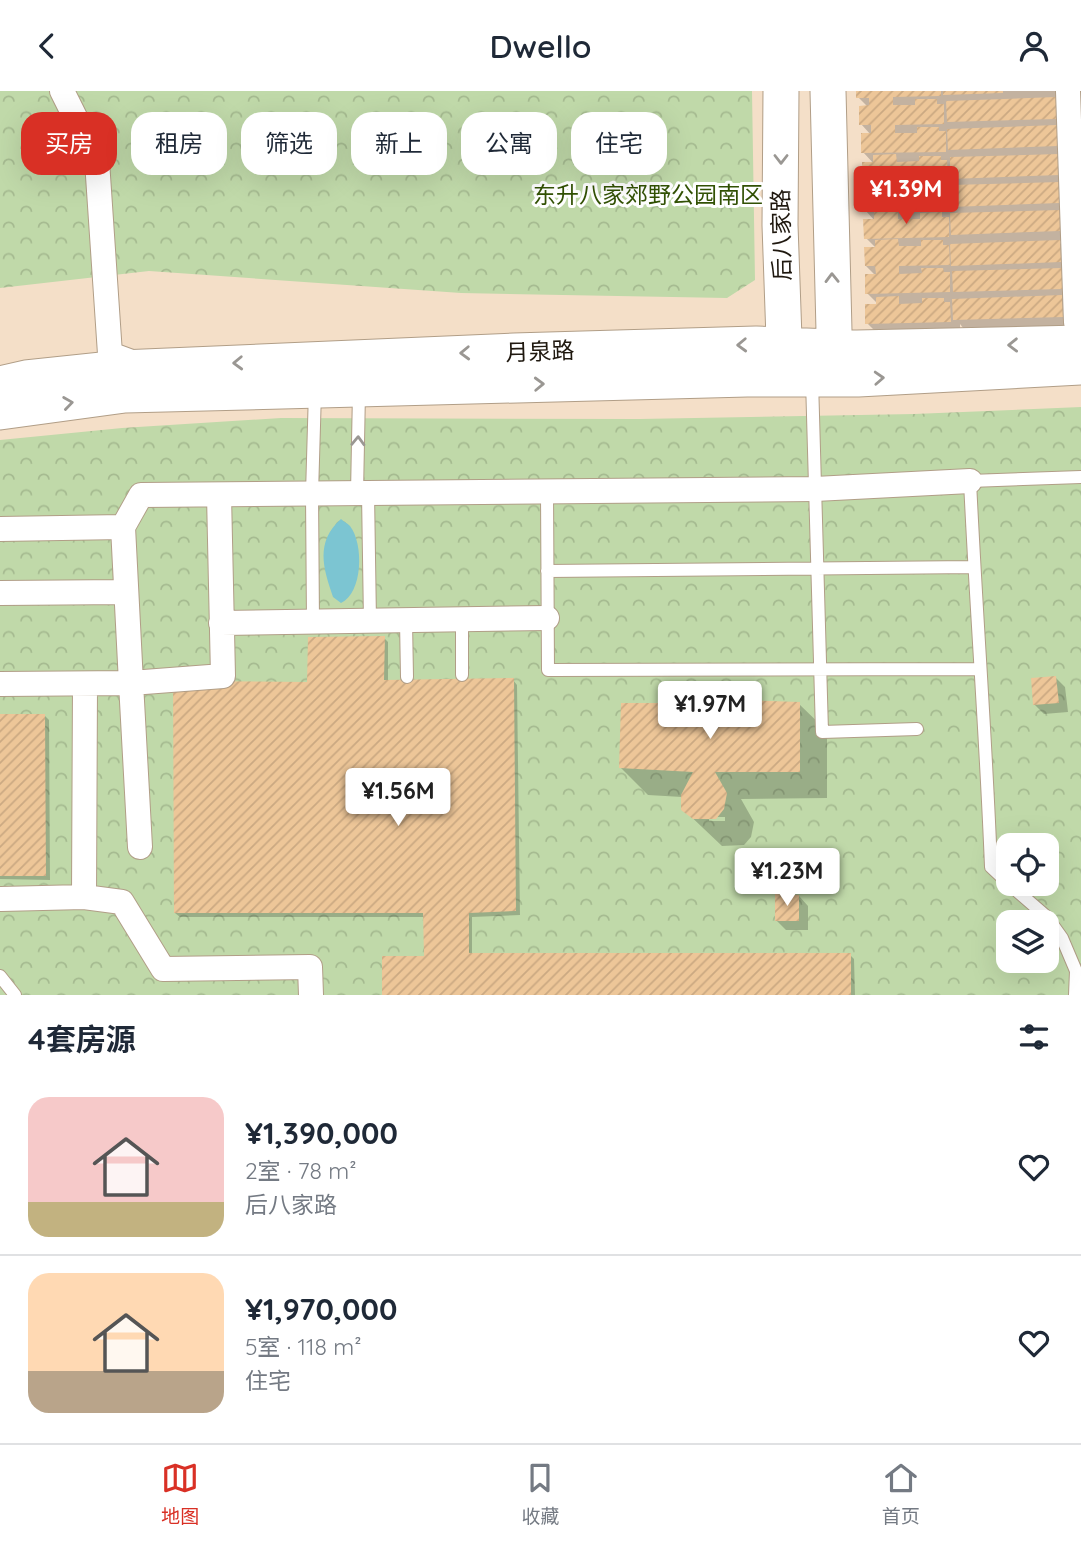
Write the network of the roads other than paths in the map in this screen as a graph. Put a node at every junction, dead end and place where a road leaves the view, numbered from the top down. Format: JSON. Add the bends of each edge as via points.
{"nodes":[{"id":1,"x":62,"y":91,"type":"edge"},
{"id":2,"x":781,"y":91,"type":"edge"},
{"id":3,"x":828,"y":91,"type":"edge"},
{"id":4,"x":1069,"y":91,"type":"edge"},
{"id":5,"x":1078,"y":333,"type":"edge"},
{"id":6,"x":810,"y":366,"type":"junction"},
{"id":7,"x":1081,"y":367,"type":"edge"},
{"id":8,"x":148,"y":368,"type":"junction"},
{"id":9,"x":0,"y":384,"type":"edge"},
{"id":10,"x":359,"y":389,"type":"junction"},
{"id":11,"x":315,"y":390,"type":"junction"},
{"id":12,"x":0,"y":412,"type":"edge"},
{"id":13,"x":1081,"y":477,"type":"edge"},
{"id":14,"x":970,"y":481,"type":"junction"},
{"id":15,"x":815,"y":489,"type":"junction"},
{"id":16,"x":547,"y":491,"type":"junction"},
{"id":17,"x":362,"y":493,"type":"junction"},
{"id":18,"x":312,"y":494,"type":"junction"},
{"id":19,"x":219,"y":495,"type":"junction"},
{"id":20,"x":123,"y":527,"type":"junction"},
{"id":21,"x":0,"y":529,"type":"edge"},
{"id":22,"x":974,"y":567,"type":"junction"},
{"id":23,"x":818,"y":569,"type":"junction"},
{"id":24,"x":547,"y":571,"type":"junction"},
{"id":25,"x":125,"y":592,"type":"junction"},
{"id":26,"x":0,"y":593,"type":"edge"},
{"id":27,"x":547,"y":618,"type":"junction"},
{"id":28,"x":462,"y":620,"type":"junction"},
{"id":29,"x":370,"y":621,"type":"junction"},
{"id":30,"x":406,"y":621,"type":"junction"},
{"id":31,"x":313,"y":622,"type":"junction"},
{"id":32,"x":222,"y":623,"type":"junction"},
{"id":33,"x":821,"y":669,"type":"junction"},
{"id":34,"x":980,"y":669,"type":"junction"},
{"id":35,"x":462,"y":675,"type":"dead end"},
{"id":36,"x":407,"y":677,"type":"dead end"},
{"id":37,"x":131,"y":683,"type":"junction"},
{"id":38,"x":0,"y":684,"type":"edge"},
{"id":39,"x":85,"y":685,"type":"junction"},
{"id":40,"x":917,"y":729,"type":"dead end"},
{"id":41,"x":140,"y":847,"type":"dead end"},
{"id":42,"x":996,"y":871,"type":"edge"},
{"id":43,"x":1023,"y":896,"type":"edge"},
{"id":44,"x":84,"y":897,"type":"junction"},
{"id":45,"x":1,"y":899,"type":"edge"},
{"id":46,"x":0,"y":976,"type":"edge"},
{"id":47,"x":15,"y":995,"type":"edge"},
{"id":48,"x":311,"y":995,"type":"edge"},
{"id":49,"x":1075,"y":995,"type":"edge"}],
"edges":[{"from":1,"to":8,"type":"street","via":[[97,161],[110,354]]},
{"from":2,"to":6,"type":"main road","name":"后八家路","one_way":true,"via":[[780,225]]},
{"from":6,"to":3,"type":"main road","one_way":true},
{"from":4,"to":5,"type":"street"},
{"from":5,"to":6,"type":"main road","name":"月泉路","one_way":true,"via":[[857,348]]},
{"from":6,"to":7,"type":"main road","name":"月泉路","one_way":true},
{"from":6,"to":8,"type":"main road","name":"月泉路","one_way":true,"via":[[756,344]]},
{"from":10,"to":6,"type":"main road","name":"月泉路","one_way":true},
{"from":6,"to":15,"type":"lane"},
{"from":8,"to":9,"type":"main road","name":"月泉路"},
{"from":10,"to":11,"type":"main road","name":"月泉路"},
{"from":17,"to":10,"type":"lane","one_way":true},
{"from":12,"to":11,"type":"main road","name":"月泉路","one_way":true,"via":[[125,395]]},
{"from":11,"to":18,"type":"lane"},
{"from":13,"to":14,"type":"lane"},
{"from":14,"to":15,"type":"street"},
{"from":14,"to":22,"type":"lane"},
{"from":15,"to":16,"type":"street"},
{"from":15,"to":23,"type":"lane"},
{"from":16,"to":17,"type":"street"},
{"from":16,"to":24,"type":"lane"},
{"from":17,"to":18,"type":"street"},
{"from":17,"to":29,"type":"lane"},
{"from":18,"to":19,"type":"street"},
{"from":18,"to":31,"type":"lane"},
{"from":19,"to":20,"type":"street","via":[[141,495]]},
{"from":19,"to":32,"type":"street"},
{"from":20,"to":21,"type":"street"},
{"from":20,"to":25,"type":"street"},
{"from":22,"to":23,"type":"lane"},
{"from":22,"to":34,"type":"lane"},
{"from":23,"to":24,"type":"lane"},
{"from":23,"to":33,"type":"lane"},
{"from":24,"to":27,"type":"lane"},
{"from":25,"to":26,"type":"street"},
{"from":25,"to":37,"type":"street"},
{"from":27,"to":28,"type":"street"},
{"from":27,"to":33,"type":"lane","via":[[548,670]]},
{"from":28,"to":30,"type":"street"},
{"from":28,"to":35,"type":"lane"},
{"from":29,"to":30,"type":"street"},
{"from":29,"to":31,"type":"street"},
{"from":30,"to":36,"type":"lane"},
{"from":31,"to":32,"type":"street"},
{"from":32,"to":37,"type":"street","via":[[223,676]]},
{"from":33,"to":34,"type":"lane"},
{"from":33,"to":40,"type":"lane","via":[[821,732]]},
{"from":34,"to":42,"type":"lane","via":[[991,867]]},
{"from":37,"to":39,"type":"street"},
{"from":37,"to":41,"type":"street"},
{"from":38,"to":39,"type":"street"},
{"from":39,"to":44,"type":"street"},
{"from":43,"to":49,"type":"lane","via":[[1062,938],[1076,971]]},
{"from":44,"to":45,"type":"street"},
{"from":44,"to":48,"type":"street","via":[[122,902],[163,969],[310,967]]},
{"from":46,"to":47,"type":"lane"}]}
